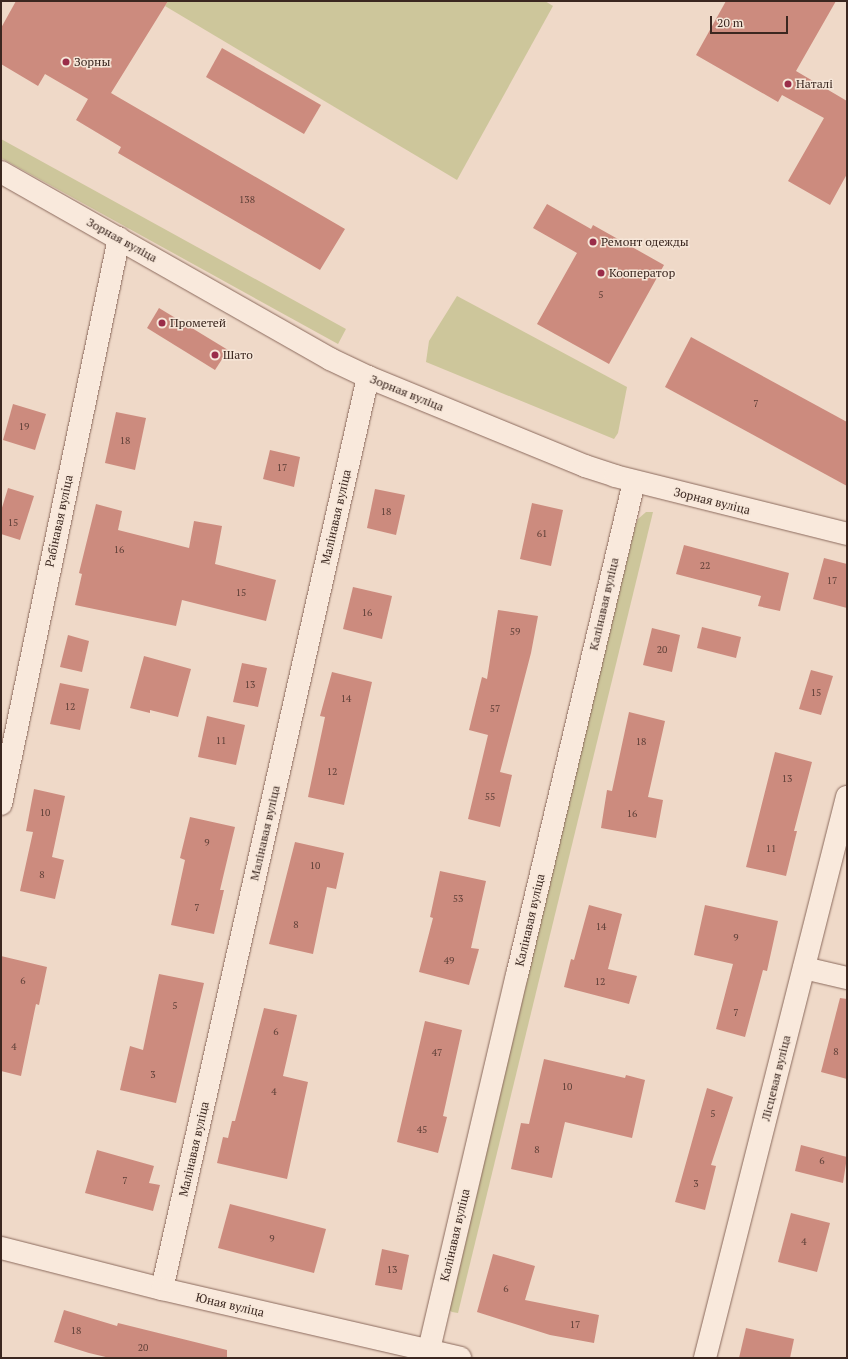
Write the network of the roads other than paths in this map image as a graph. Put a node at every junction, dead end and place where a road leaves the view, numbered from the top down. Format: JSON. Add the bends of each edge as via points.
{"nodes":[{"id":1,"x":1,"y":172,"type":"edge"},
{"id":2,"x":119,"y":238,"type":"junction"},
{"id":3,"x":368,"y":377,"type":"junction"},
{"id":4,"x":634,"y":482,"type":"junction"},
{"id":5,"x":847,"y":534,"type":"edge"},
{"id":6,"x":847,"y":797,"type":"edge"},
{"id":7,"x":1,"y":804,"type":"edge"},
{"id":8,"x":804,"y":968,"type":"junction"},
{"id":9,"x":847,"y":978,"type":"edge"},
{"id":10,"x":1,"y":1248,"type":"edge"},
{"id":11,"x":162,"y":1289,"type":"junction"},
{"id":12,"x":427,"y":1354,"type":"edge"},
{"id":13,"x":460,"y":1358,"type":"edge"},
{"id":14,"x":705,"y":1358,"type":"edge"}],
"edges":[{"from":1,"to":2,"type":"street","name":"Зорная вуліца"},
{"from":2,"to":3,"type":"street","name":"Зорная вуліца"},
{"from":2,"to":7,"type":"street","name":"Рабінавая вуліца"},
{"from":3,"to":4,"type":"street","name":"Зорная вуліца","via":[[585,466]]},
{"from":3,"to":11,"type":"street","name":"Малінавая вуліца"},
{"from":4,"to":5,"type":"street","name":"Зорная вуліца"},
{"from":4,"to":12,"type":"street","name":"Калінавая вуліца"},
{"from":6,"to":8,"type":"street","name":"Лісцевая вуліца"},
{"from":8,"to":9,"type":"street"},
{"from":8,"to":14,"type":"street","name":"Лісцевая вуліца"},
{"from":10,"to":11,"type":"street","name":"Юная вуліца"},
{"from":11,"to":12,"type":"street","name":"Юная вуліца"},
{"from":12,"to":13,"type":"street","name":"Юная вуліца"}]}
